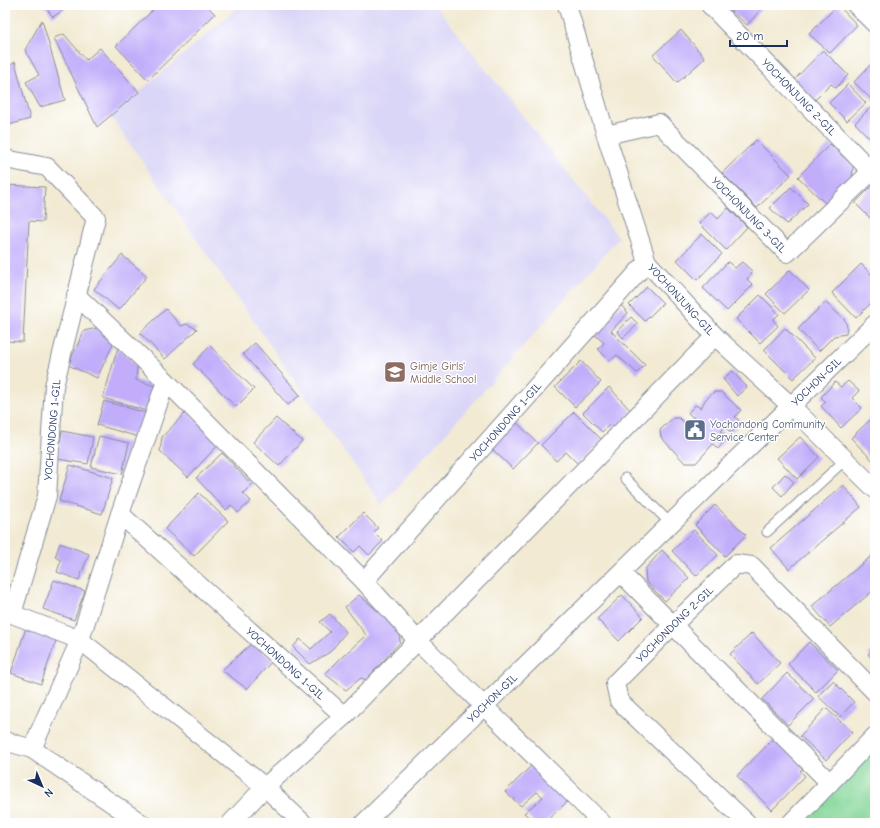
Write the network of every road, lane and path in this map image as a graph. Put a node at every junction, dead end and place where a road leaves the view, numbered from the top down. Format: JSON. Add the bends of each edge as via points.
{"nodes":[{"id":1,"x":567,"y":5,"type":"edge"},
{"id":2,"x":710,"y":5,"type":"edge"},
{"id":3,"x":856,"y":5,"type":"edge"},
{"id":4,"x":875,"y":24,"type":"edge"},
{"id":5,"x":606,"y":135,"type":"junction"},
{"id":6,"x":5,"y":159,"type":"edge"},
{"id":7,"x":873,"y":170,"type":"edge"},
{"id":8,"x":647,"y":262,"type":"junction"},
{"id":9,"x":76,"y":295,"type":"junction"},
{"id":10,"x":875,"y":324,"type":"edge"},
{"id":11,"x":715,"y":336,"type":"junction"},
{"id":12,"x":166,"y":381,"type":"junction"},
{"id":13,"x":791,"y":406,"type":"junction"},
{"id":14,"x":845,"y":460,"type":"junction"},
{"id":15,"x":625,"y":478,"type":"dead end"},
{"id":16,"x":875,"y":489,"type":"edge"},
{"id":17,"x":120,"y":514,"type":"junction"},
{"id":18,"x":671,"y":524,"type":"junction"},
{"id":19,"x":766,"y":532,"type":"dead end"},
{"id":20,"x":621,"y":573,"type":"junction"},
{"id":21,"x":364,"y":581,"type":"junction"},
{"id":22,"x":673,"y":625,"type":"junction"},
{"id":23,"x":80,"y":640,"type":"junction"},
{"id":24,"x":418,"y":641,"type":"junction"},
{"id":25,"x":875,"y":692,"type":"edge"},
{"id":26,"x":484,"y":705,"type":"junction"},
{"id":27,"x":344,"y":716,"type":"junction"},
{"id":28,"x":875,"y":736,"type":"edge"},
{"id":29,"x":5,"y":740,"type":"edge"},
{"id":30,"x":32,"y":749,"type":"junction"},
{"id":31,"x":830,"y":783,"type":"junction"},
{"id":32,"x":265,"y":787,"type":"junction"},
{"id":33,"x":142,"y":823,"type":"edge"},
{"id":34,"x":231,"y":823,"type":"edge"},
{"id":35,"x":303,"y":823,"type":"edge"},
{"id":36,"x":364,"y":823,"type":"edge"},
{"id":37,"x":602,"y":823,"type":"edge"},
{"id":38,"x":747,"y":823,"type":"edge"},
{"id":39,"x":790,"y":823,"type":"edge"}],
"edges":[{"from":1,"to":5,"type":"street","name":"YOCHONJUNG-GIL"},
{"from":2,"to":7,"type":"street","name":"YOCHONJUNG 2-GIL"},
{"from":3,"to":4,"type":"street"},
{"from":5,"to":7,"type":"street","name":"YOCHONJUNG 3-GIL","via":[[659,123],[787,254]]},
{"from":5,"to":8,"type":"street","name":"YOCHONJUNG-GIL"},
{"from":6,"to":9,"type":"street","via":[[47,167],[96,218]]},
{"from":8,"to":11,"type":"street","name":"YOCHONJUNG-GIL"},
{"from":8,"to":21,"type":"street","name":"YOCHONDONG 1-GIL"},
{"from":9,"to":12,"type":"street"},
{"from":9,"to":23,"type":"street","name":"YOCHONDONG 1-GIL","via":[[54,386],[47,496],[12,614]]},
{"from":10,"to":13,"type":"street","name":"YOCHON-GIL"},
{"from":11,"to":13,"type":"street","name":"YOCHONJUNG-GIL"},
{"from":11,"to":24,"type":"street"},
{"from":12,"to":17,"type":"street"},
{"from":12,"to":21,"type":"street"},
{"from":13,"to":14,"type":"street","name":"YOCHONJUNG-GIL"},
{"from":13,"to":18,"type":"street","name":"YOCHON-GIL"},
{"from":14,"to":16,"type":"street","name":"YOCHONJUNG-GIL"},
{"from":14,"to":19,"type":"lane"},
{"from":15,"to":18,"type":"lane"},
{"from":17,"to":23,"type":"street"},
{"from":17,"to":27,"type":"street","name":"YOCHONDONG 1-GIL"},
{"from":18,"to":20,"type":"street","name":"YOCHON-GIL"},
{"from":20,"to":22,"type":"street"},
{"from":20,"to":26,"type":"street","name":"YOCHON-GIL"},
{"from":21,"to":24,"type":"street"},
{"from":22,"to":25,"type":"street","name":"YOCHONDONG 2-GIL","via":[[736,564],[752,566]]},
{"from":22,"to":31,"type":"street"},
{"from":22,"to":38,"type":"street","name":"YOCHONDONG 2-GIL","via":[[615,683],[619,701]]},
{"from":23,"to":30,"type":"street"},
{"from":23,"to":32,"type":"street","name":"YOCHONDONG 1-GIL"},
{"from":24,"to":26,"type":"street"},
{"from":24,"to":27,"type":"street"},
{"from":26,"to":36,"type":"street","name":"YOCHON-GIL"},
{"from":26,"to":37,"type":"street"},
{"from":27,"to":32,"type":"street"},
{"from":28,"to":31,"type":"street"},
{"from":29,"to":30,"type":"street"},
{"from":30,"to":33,"type":"street"},
{"from":31,"to":39,"type":"street"},
{"from":32,"to":34,"type":"street"},
{"from":32,"to":35,"type":"street","name":"YOCHONDONG 1-GIL"}]}
